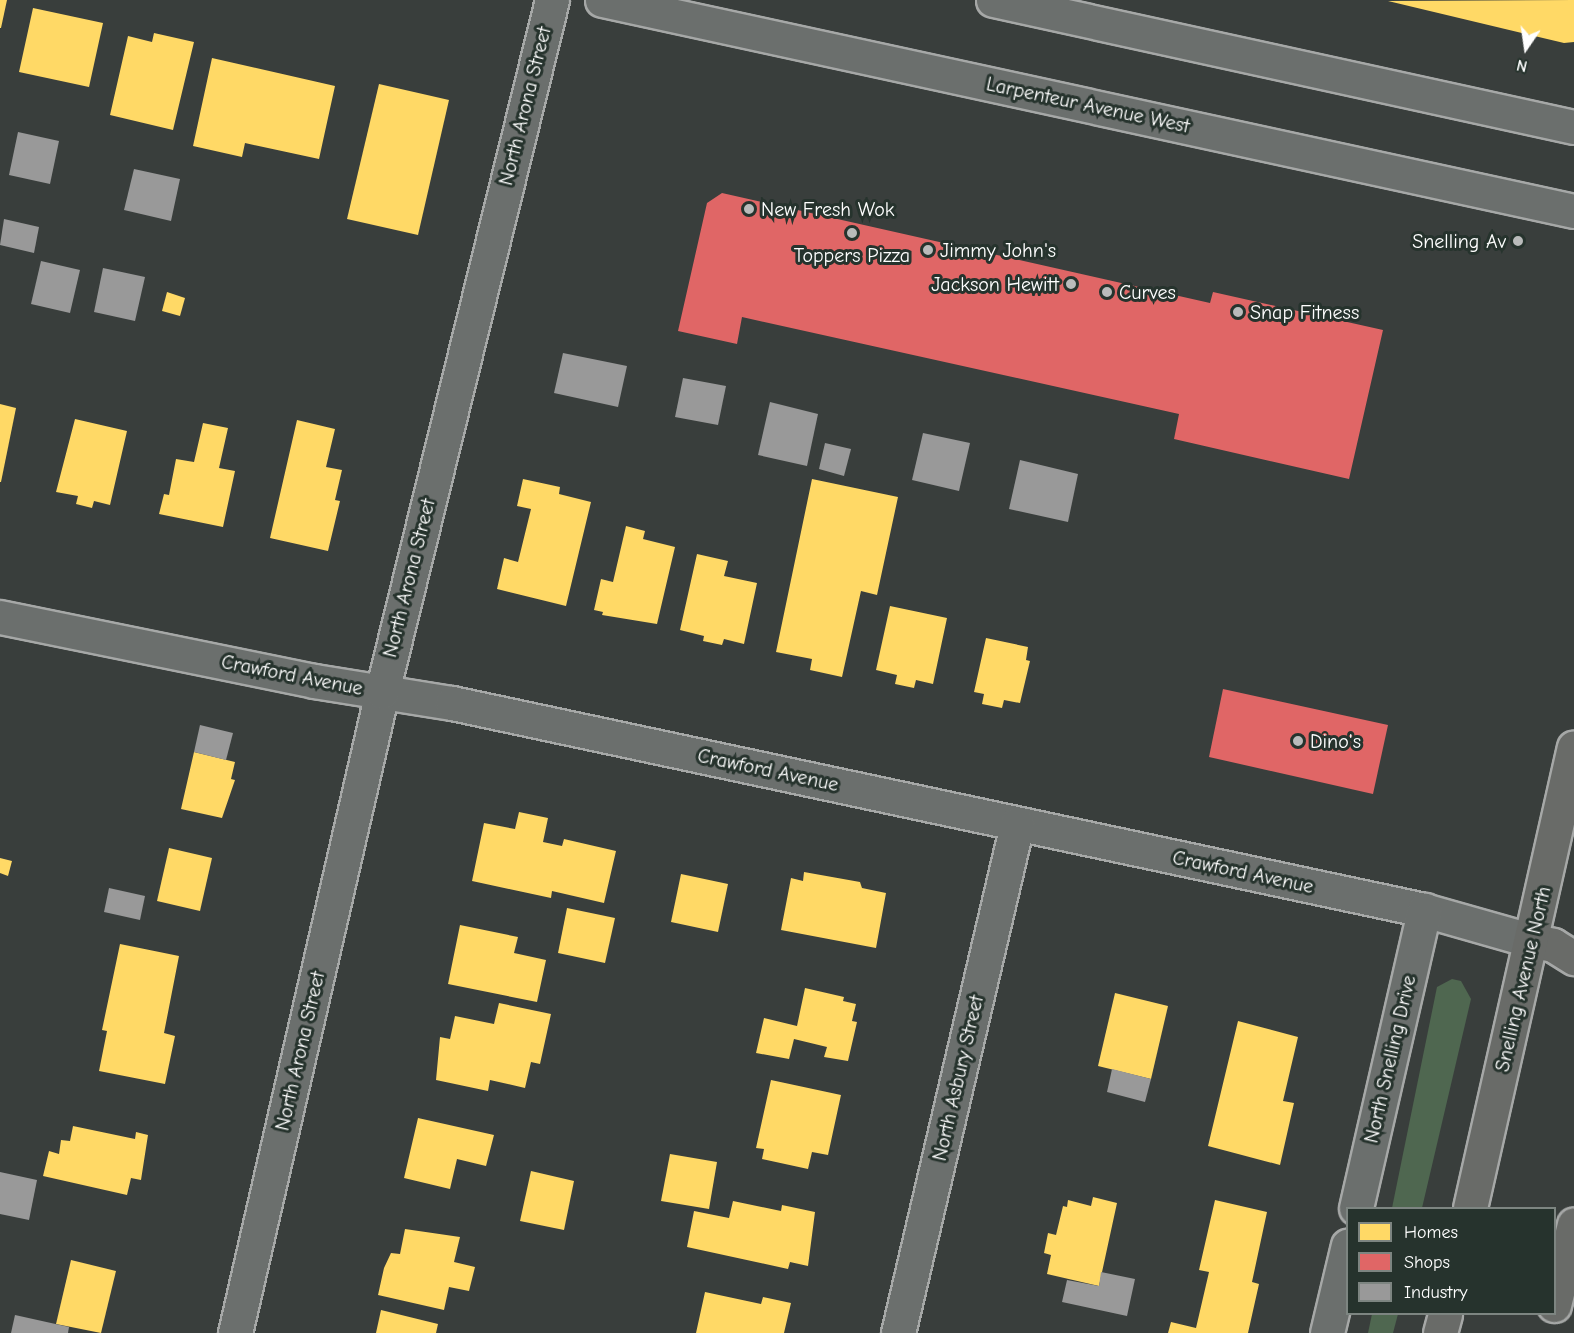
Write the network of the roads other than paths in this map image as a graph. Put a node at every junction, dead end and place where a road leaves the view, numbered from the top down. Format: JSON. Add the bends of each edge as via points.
{"nodes":[{"id":1,"x":552,"y":0,"type":"edge"},
{"id":2,"x":602,"y":0,"type":"edge"},
{"id":3,"x":993,"y":0,"type":"edge"},
{"id":4,"x":1574,"y":127,"type":"edge"},
{"id":5,"x":1574,"y":211,"type":"edge"},
{"id":6,"x":0,"y":617,"type":"edge"},
{"id":7,"x":382,"y":692,"type":"junction"},
{"id":8,"x":1574,"y":748,"type":"edge"},
{"id":9,"x":1017,"y":824,"type":"junction"},
{"id":10,"x":1424,"y":910,"type":"junction"},
{"id":11,"x":1533,"y":941,"type":"junction"},
{"id":12,"x":1574,"y":958,"type":"edge"},
{"id":13,"x":1356,"y":1207,"type":"edge"},
{"id":14,"x":1470,"y":1207,"type":"edge"},
{"id":15,"x":1574,"y":1224,"type":"edge"},
{"id":16,"x":1346,"y":1250,"type":"edge"},
{"id":17,"x":1556,"y":1297,"type":"edge"},
{"id":18,"x":1445,"y":1315,"type":"edge"},
{"id":19,"x":1552,"y":1315,"type":"edge"},
{"id":20,"x":235,"y":1333,"type":"edge"},
{"id":21,"x":898,"y":1333,"type":"edge"},
{"id":22,"x":1328,"y":1333,"type":"edge"},
{"id":23,"x":1440,"y":1333,"type":"edge"},
{"id":24,"x":1548,"y":1333,"type":"edge"}],
"edges":[{"from":1,"to":7,"type":"street","name":"North Arona Street"},
{"from":2,"to":5,"type":"street","name":"Larpenteur Avenue West"},
{"from":3,"to":4,"type":"street"},
{"from":6,"to":7,"type":"street","name":"Crawford Avenue"},
{"from":7,"to":9,"type":"street","name":"Crawford Avenue","via":[[452,703]]},
{"from":7,"to":20,"type":"street","name":"North Arona Street"},
{"from":8,"to":11,"type":"main road","name":"Snelling Avenue North"},
{"from":9,"to":10,"type":"street","name":"Crawford Avenue"},
{"from":9,"to":21,"type":"street","name":"North Asbury Street"},
{"from":10,"to":11,"type":"street","name":"Crawford Avenue"},
{"from":10,"to":13,"type":"street","name":"North Snelling Drive"},
{"from":11,"to":12,"type":"main road","via":[[1553,945]]},
{"from":11,"to":14,"type":"main road","name":"Snelling Avenue North"},
{"from":15,"to":17,"type":"main road"},
{"from":16,"to":22,"type":"street"},
{"from":18,"to":23,"type":"main road"},
{"from":19,"to":24,"type":"main road"}]}
